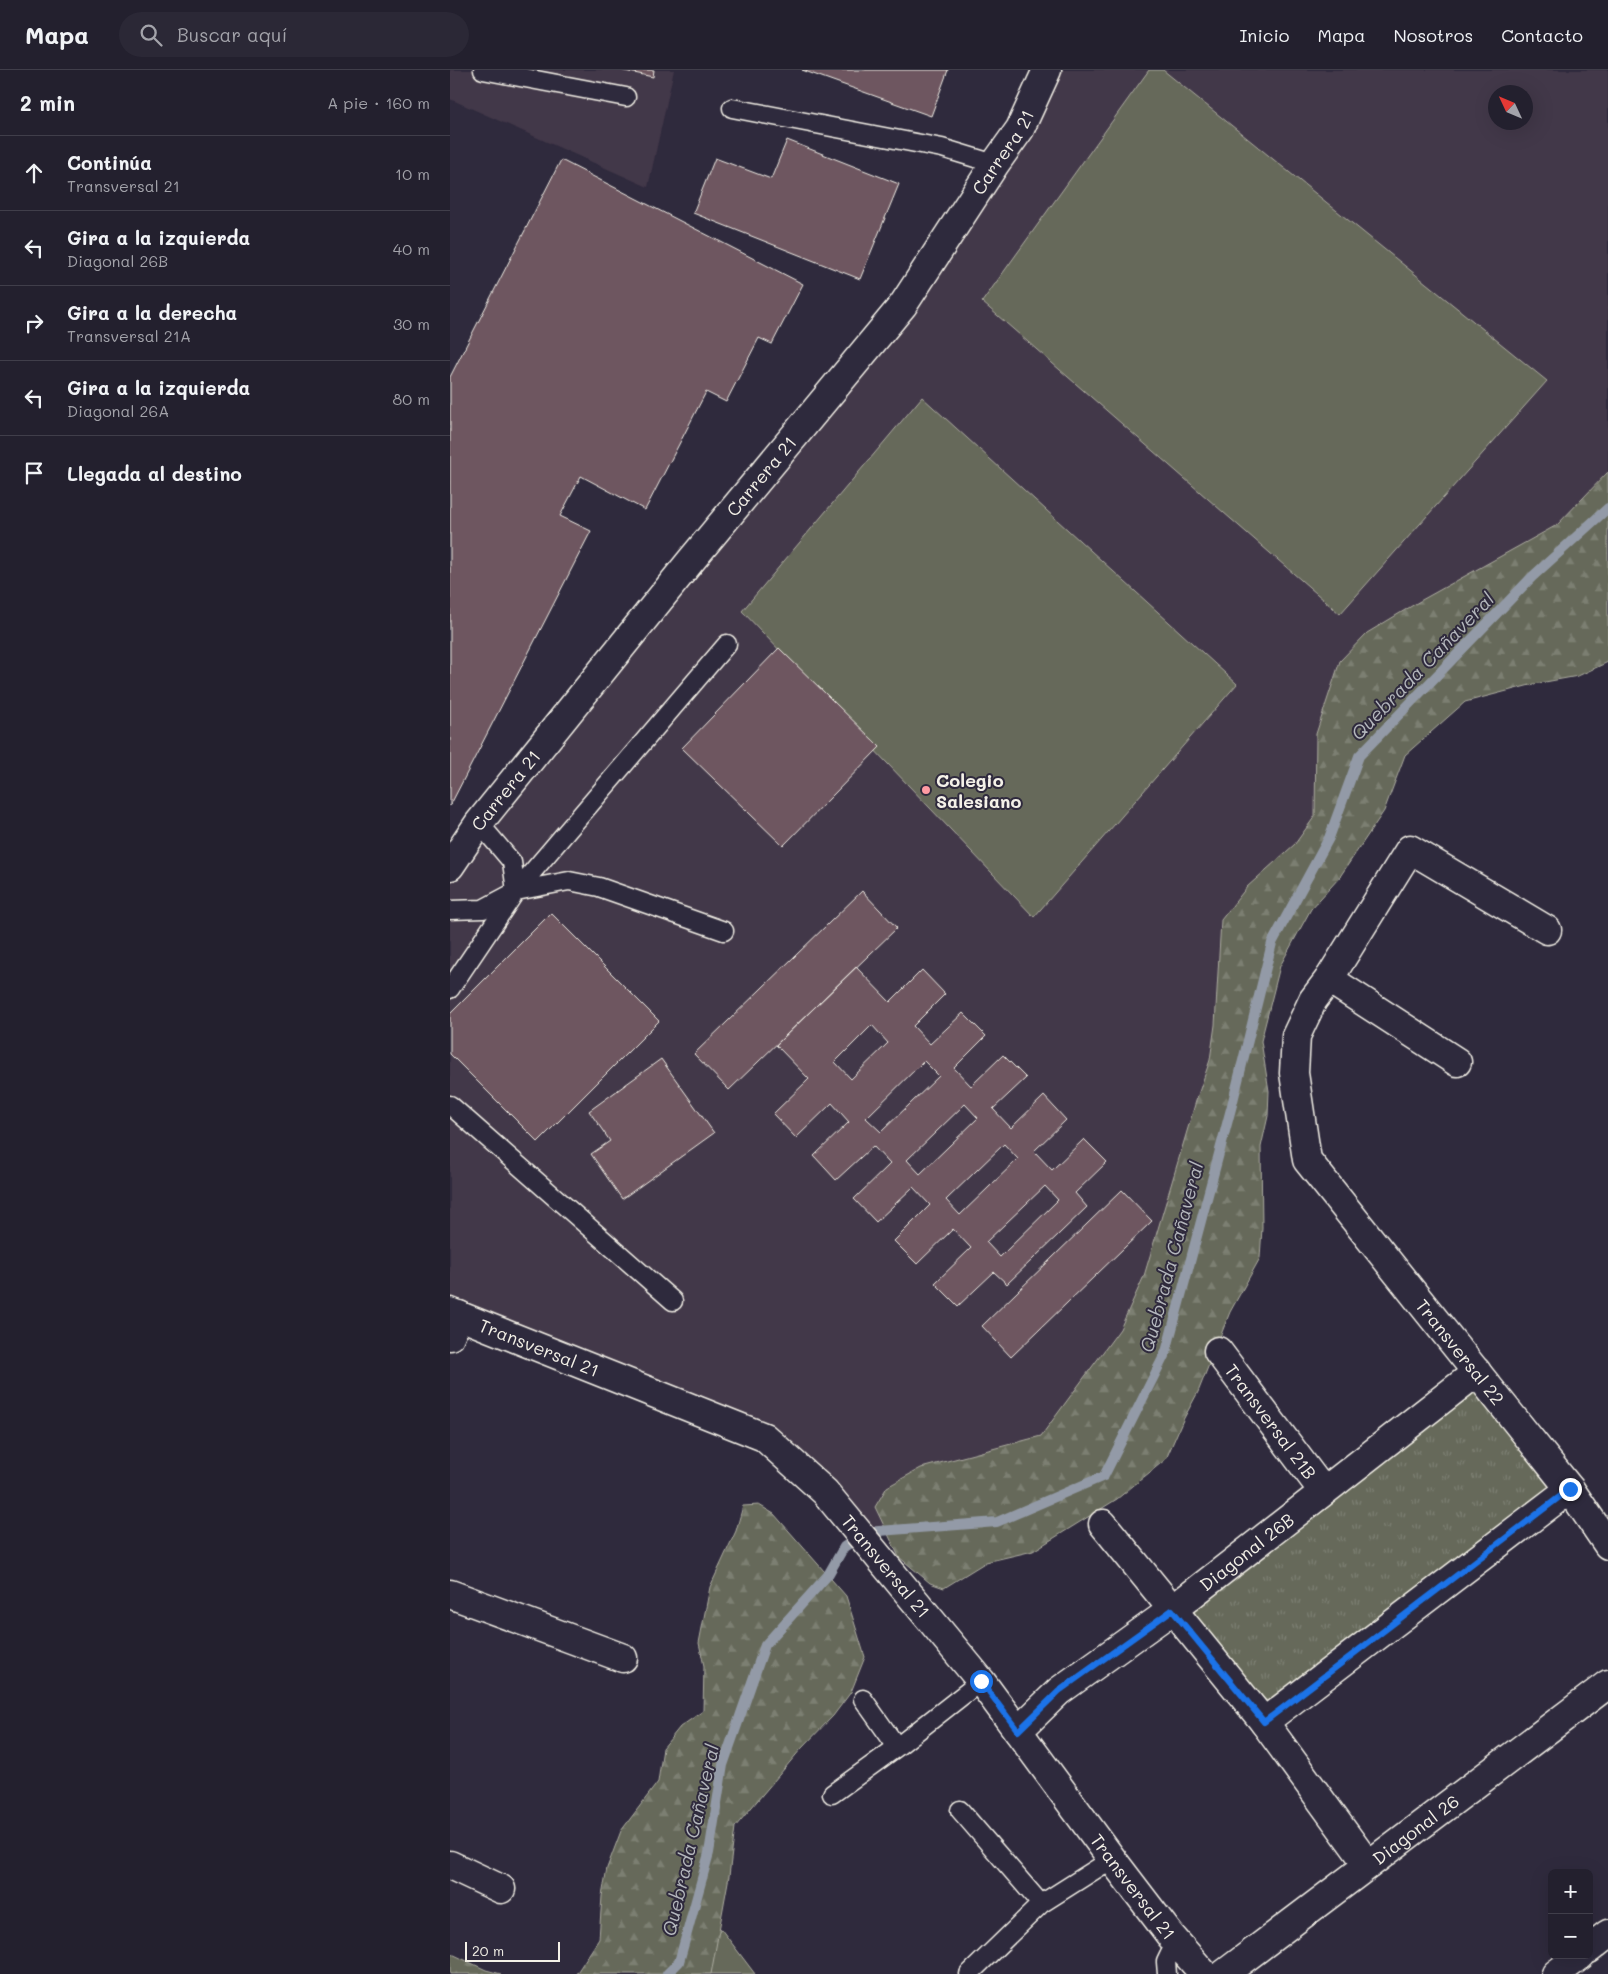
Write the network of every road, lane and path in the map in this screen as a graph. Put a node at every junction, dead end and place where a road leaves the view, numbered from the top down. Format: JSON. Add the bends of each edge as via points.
{"nodes":[{"id":1,"x":483,"y":70,"type":"edge"},
{"id":2,"x":1047,"y":70,"type":"edge"},
{"id":3,"x":626,"y":97,"type":"dead end"},
{"id":4,"x":732,"y":108,"type":"dead end"},
{"id":5,"x":995,"y":164,"type":"junction"},
{"id":6,"x":728,"y":644,"type":"dead end"},
{"id":7,"x":479,"y":823,"type":"junction"},
{"id":8,"x":450,"y":866,"type":"edge"},
{"id":9,"x":516,"y":891,"type":"junction"},
{"id":10,"x":450,"y":910,"type":"edge"},
{"id":11,"x":1547,"y":930,"type":"dead end"},
{"id":12,"x":724,"y":931,"type":"dead end"},
{"id":13,"x":1329,"y":978,"type":"junction"},
{"id":14,"x":450,"y":989,"type":"edge"},
{"id":15,"x":1457,"y":1062,"type":"dead end"},
{"id":16,"x":450,"y":1106,"type":"edge"},
{"id":17,"x":673,"y":1301,"type":"dead end"},
{"id":18,"x":453,"y":1321,"type":"edge"},
{"id":19,"x":1218,"y":1351,"type":"dead end"},
{"id":20,"x":1477,"y":1372,"type":"junction"},
{"id":21,"x":1570,"y":1489,"type":"junction"},
{"id":22,"x":1323,"y":1491,"type":"junction"},
{"id":23,"x":1103,"y":1524,"type":"dead end"},
{"id":24,"x":1608,"y":1545,"type":"edge"},
{"id":25,"x":450,"y":1594,"type":"edge"},
{"id":26,"x":1172,"y":1610,"type":"junction"},
{"id":27,"x":623,"y":1658,"type":"dead end"},
{"id":28,"x":981,"y":1681,"type":"junction"},
{"id":29,"x":1608,"y":1684,"type":"edge"},
{"id":30,"x":863,"y":1699,"type":"dead end"},
{"id":31,"x":1264,"y":1722,"type":"junction"},
{"id":32,"x":1018,"y":1731,"type":"junction"},
{"id":33,"x":897,"y":1746,"type":"junction"},
{"id":34,"x":832,"y":1794,"type":"dead end"},
{"id":35,"x":960,"y":1810,"type":"dead end"},
{"id":36,"x":1112,"y":1859,"type":"junction"},
{"id":37,"x":450,"y":1865,"type":"edge"},
{"id":38,"x":1368,"y":1865,"type":"junction"},
{"id":39,"x":500,"y":1889,"type":"dead end"},
{"id":40,"x":1041,"y":1904,"type":"junction"},
{"id":41,"x":1608,"y":1934,"type":"edge"},
{"id":42,"x":1176,"y":1941,"type":"junction"},
{"id":43,"x":1593,"y":1946,"type":"edge"},
{"id":44,"x":1576,"y":1959,"type":"edge"},
{"id":45,"x":969,"y":1974,"type":"edge"},
{"id":46,"x":1167,"y":1974,"type":"edge"},
{"id":47,"x":1204,"y":1974,"type":"edge"},
{"id":48,"x":1224,"y":1974,"type":"edge"},
{"id":49,"x":1556,"y":1974,"type":"edge"}],
"edges":[{"from":1,"to":3,"type":"lane"},
{"from":2,"to":5,"type":"street","name":"Carrera 21","via":[[1020,129]]},
{"from":4,"to":5,"type":"lane","via":[[942,148]]},
{"from":5,"to":7,"type":"street","name":"Carrera 21","via":[[903,304]]},
{"from":6,"to":9,"type":"lane"},
{"from":7,"to":8,"type":"street","name":"Carrera 21"},
{"from":7,"to":9,"type":"lane","via":[[512,862]]},
{"from":9,"to":10,"type":"lane","via":[[483,909]]},
{"from":9,"to":12,"type":"lane","via":[[569,881],[599,887]]},
{"from":9,"to":14,"type":"lane"},
{"from":11,"to":13,"type":"street","via":[[1410,849]]},
{"from":13,"to":15,"type":"street"},
{"from":13,"to":20,"type":"street","name":"Transversal 22","via":[[1313,1000],[1296,1036],[1294,1073],[1307,1160]]},
{"from":16,"to":17,"type":"lane"},
{"from":18,"to":28,"type":"street","name":"Transversal 21","via":[[764,1437],[824,1492]]},
{"from":19,"to":22,"type":"street","name":"Transversal 21B"},
{"from":20,"to":21,"type":"street","name":"Transversal 22"},
{"from":20,"to":22,"type":"street","name":"Diagonal 26B"},
{"from":21,"to":24,"type":"street","name":"Transversal 22"},
{"from":21,"to":31,"type":"street"},
{"from":22,"to":26,"type":"street","name":"Diagonal 26B"},
{"from":23,"to":26,"type":"street"},
{"from":25,"to":27,"type":"street"},
{"from":26,"to":31,"type":"street"},
{"from":26,"to":32,"type":"street","name":"Diagonal 26B","via":[[1059,1691]]},
{"from":28,"to":32,"type":"street","name":"Transversal 21"},
{"from":28,"to":33,"type":"lane"},
{"from":29,"to":38,"type":"street","name":"Diagonal 26"},
{"from":30,"to":33,"type":"lane"},
{"from":31,"to":38,"type":"street"},
{"from":32,"to":36,"type":"street","name":"Transversal 21"},
{"from":33,"to":34,"type":"lane"},
{"from":35,"to":40,"type":"lane"},
{"from":36,"to":40,"type":"lane"},
{"from":36,"to":42,"type":"street","name":"Transversal 21"},
{"from":37,"to":39,"type":"street"},
{"from":38,"to":48,"type":"street","name":"Diagonal 26"},
{"from":40,"to":45,"type":"lane"},
{"from":41,"to":43,"type":"street"},
{"from":42,"to":46,"type":"lane","via":[[1166,1962]]},
{"from":42,"to":47,"type":"street","name":"Transversal 21"},
{"from":44,"to":49,"type":"street"}]}
